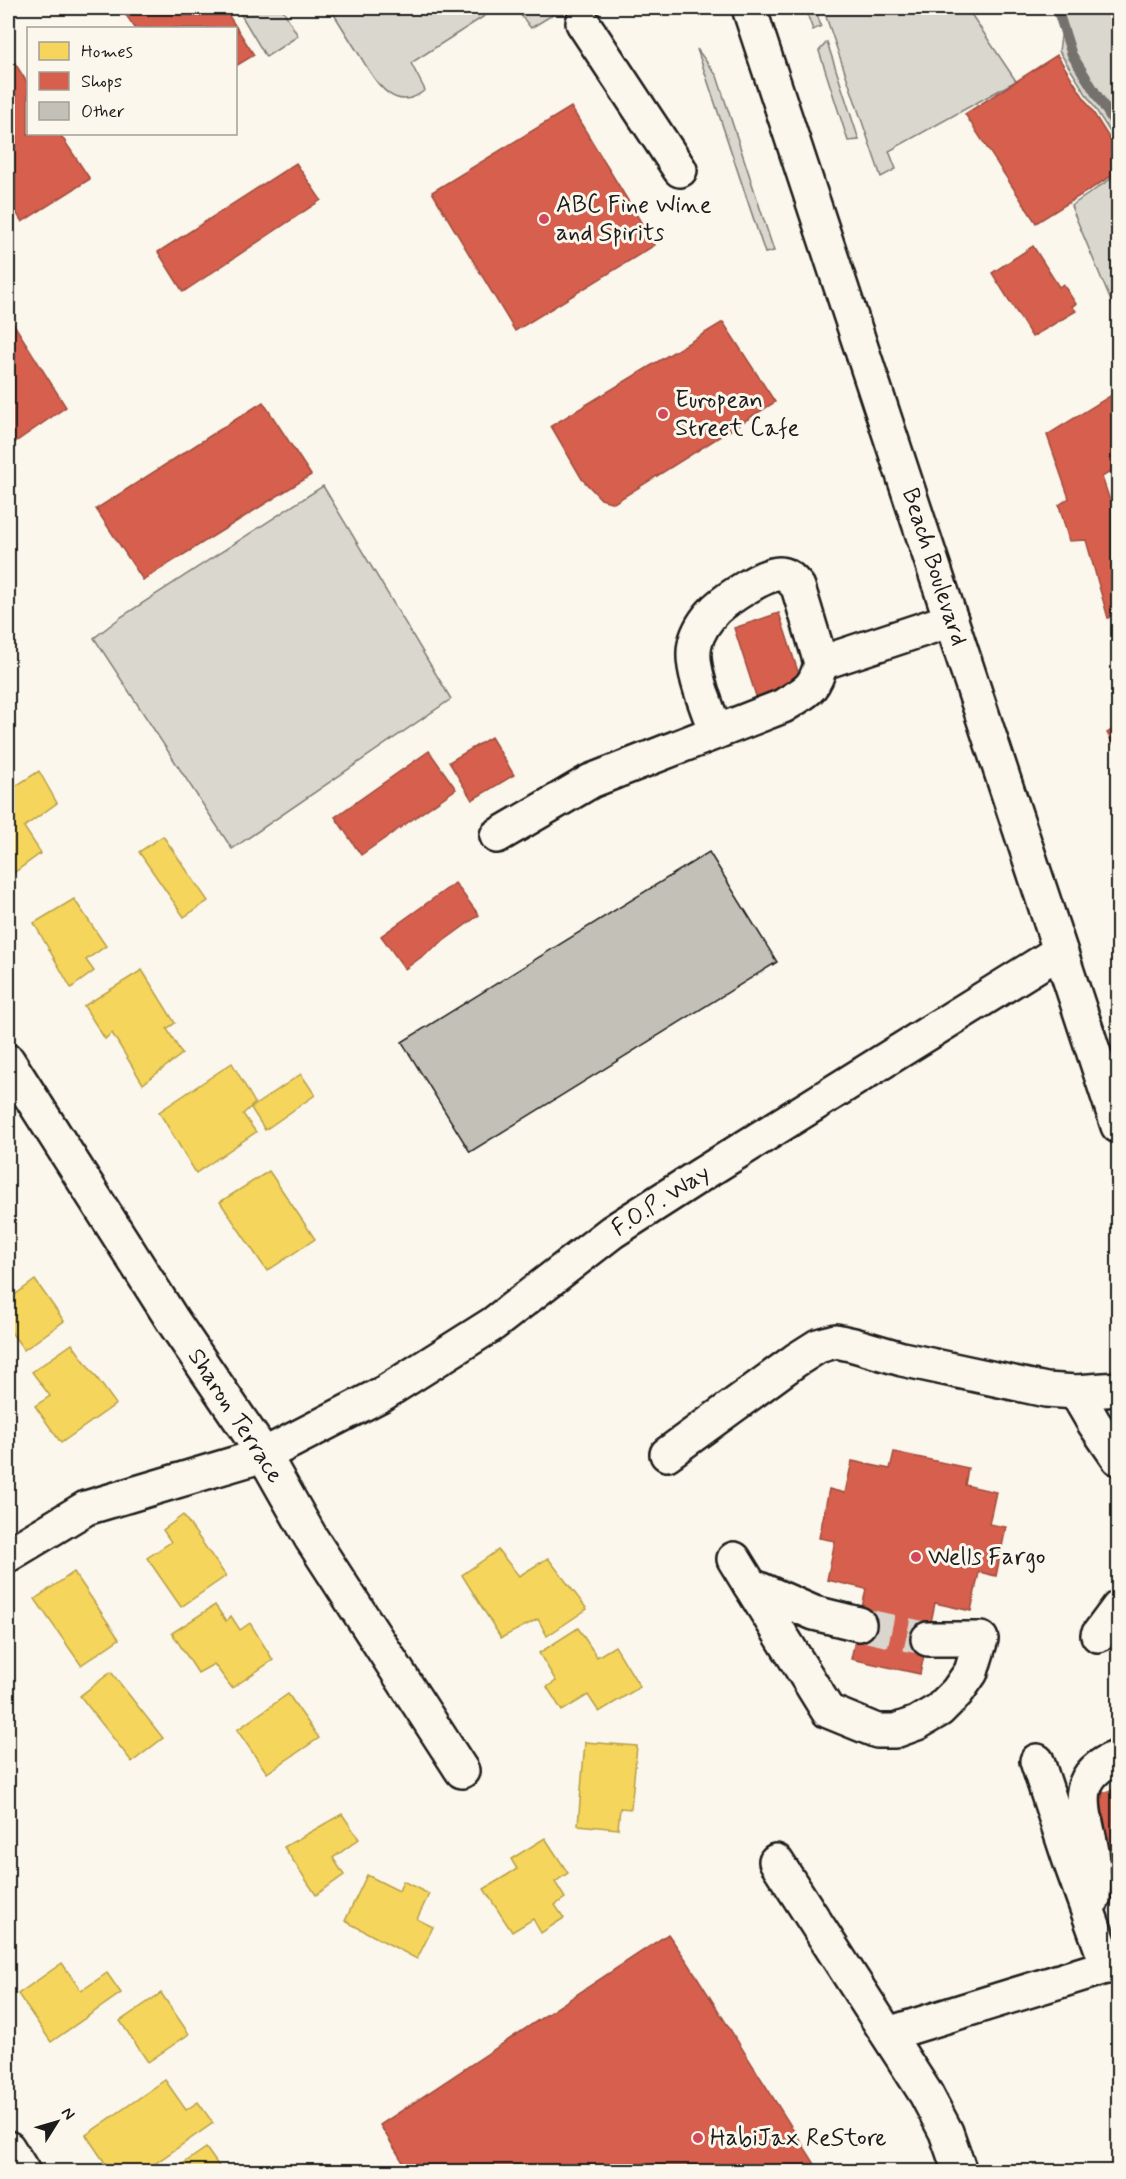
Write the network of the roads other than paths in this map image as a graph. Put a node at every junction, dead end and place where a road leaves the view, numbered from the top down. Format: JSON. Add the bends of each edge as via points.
{"nodes":[{"id":1,"x":749,"y":8,"type":"edge"},
{"id":2,"x":583,"y":24,"type":"dead end"},
{"id":3,"x":680,"y":170,"type":"dead end"},
{"id":4,"x":951,"y":620,"type":"junction"},
{"id":5,"x":821,"y":663,"type":"junction"},
{"id":6,"x":716,"y":732,"type":"junction"},
{"id":7,"x":496,"y":836,"type":"dead end"},
{"id":8,"x":1060,"y":951,"type":"junction"},
{"id":9,"x":8,"y":1060,"type":"edge"},
{"id":10,"x":1119,"y":1126,"type":"edge"},
{"id":11,"x":1119,"y":1389,"type":"edge"},
{"id":12,"x":1076,"y":1392,"type":"junction"},
{"id":13,"x":668,"y":1454,"type":"dead end"},
{"id":14,"x":264,"y":1455,"type":"junction"},
{"id":15,"x":1119,"y":1458,"type":"edge"},
{"id":16,"x":8,"y":1555,"type":"edge"},
{"id":17,"x":1119,"y":1608,"type":"edge"},
{"id":18,"x":859,"y":1624,"type":"tunnel mouth"},
{"id":19,"x":1098,"y":1635,"type":"dead end"},
{"id":20,"x":928,"y":1639,"type":"tunnel mouth"},
{"id":21,"x":1119,"y":1757,"type":"edge"},
{"id":22,"x":1037,"y":1761,"type":"dead end"},
{"id":23,"x":462,"y":1771,"type":"dead end"},
{"id":24,"x":776,"y":1861,"type":"dead end"},
{"id":25,"x":1089,"y":1915,"type":"junction"},
{"id":26,"x":1113,"y":1965,"type":"edge"},
{"id":27,"x":888,"y":2034,"type":"junction"},
{"id":28,"x":8,"y":2148,"type":"edge"},
{"id":29,"x":22,"y":2172,"type":"edge"},
{"id":30,"x":960,"y":2172,"type":"edge"}],
"edges":[{"from":1,"to":4,"type":"main road","name":"Beach Boulevard"},
{"from":2,"to":3,"type":"main road"},
{"from":4,"to":5,"type":"main road"},
{"from":4,"to":8,"type":"main road","name":"Beach Boulevard"},
{"from":5,"to":6,"type":"main road","via":[[811,689],[783,706]]},
{"from":5,"to":6,"type":"main road","via":[[798,587],[790,578],[778,574],[760,579],[716,609],[694,646],[698,685]]},
{"from":6,"to":7,"type":"main road","via":[[591,781]]},
{"from":8,"to":10,"type":"main road","name":"Beach Boulevard"},
{"from":8,"to":14,"type":"main road","name":"F.O.P. Way","via":[[612,1232],[470,1341],[384,1394]]},
{"from":9,"to":14,"type":"main road","name":"Sharon Terrace","via":[[173,1322]]},
{"from":11,"to":12,"type":"main road"},
{"from":12,"to":13,"type":"main road","via":[[1013,1383],[836,1341],[818,1346],[796,1360]]},
{"from":12,"to":15,"type":"main road"},
{"from":14,"to":16,"type":"main road","name":"F.O.P. Way","via":[[86,1508]]},
{"from":14,"to":23,"type":"main road","name":"Sharon Terrace","via":[[311,1538]]},
{"from":17,"to":19,"type":"main road"},
{"from":18,"to":20,"type":"main road","via":[[814,1613],[742,1572],[828,1712],[877,1731],[895,1731],[917,1724],[939,1710],[971,1672],[981,1639]]},
{"from":21,"to":25,"type":"main road","via":[[1102,1763],[1089,1778],[1082,1795],[1094,1879]]},
{"from":22,"to":25,"type":"main road"},
{"from":24,"to":27,"type":"main road"},
{"from":25,"to":26,"type":"main road"},
{"from":26,"to":27,"type":"main road"},
{"from":27,"to":30,"type":"main road","via":[[939,2116]]},
{"from":28,"to":29,"type":"main road"}]}
